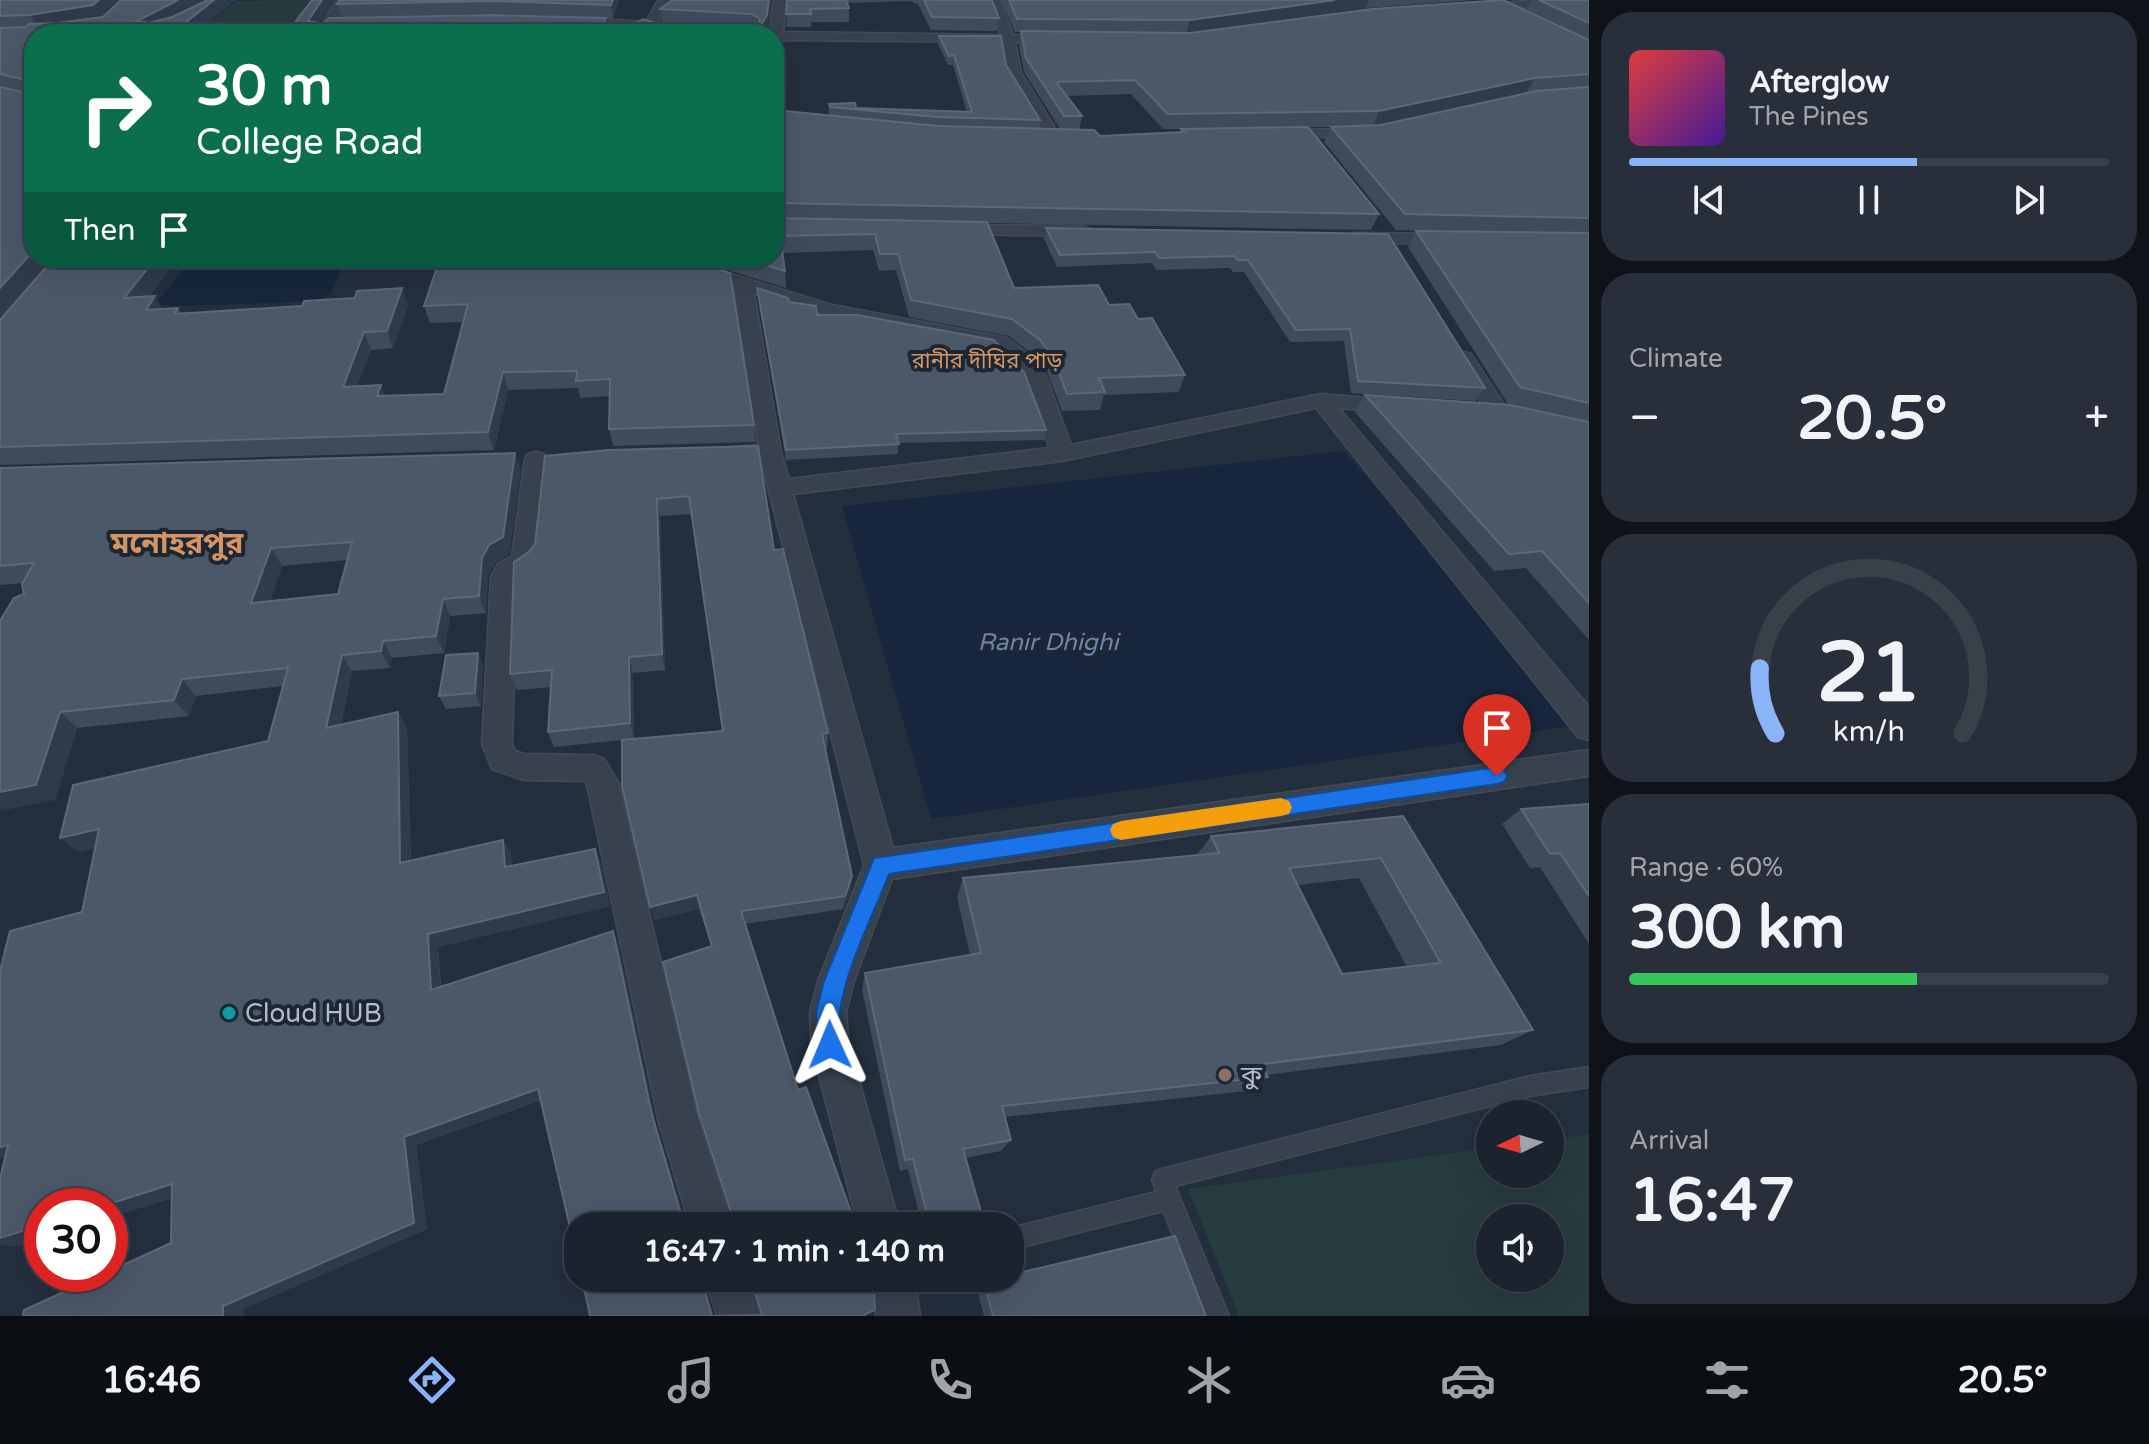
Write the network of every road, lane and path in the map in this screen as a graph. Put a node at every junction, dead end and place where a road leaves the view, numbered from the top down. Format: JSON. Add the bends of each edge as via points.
{"nodes":[{"id":1,"x":343,"y":0,"type":"edge"},
{"id":2,"x":664,"y":0,"type":"edge"},
{"id":3,"x":780,"y":0,"type":"edge"},
{"id":4,"x":994,"y":0,"type":"edge"},
{"id":5,"x":1586,"y":0,"type":"edge"},
{"id":6,"x":1456,"y":8,"type":"edge"},
{"id":7,"x":548,"y":21,"type":"edge"},
{"id":8,"x":328,"y":24,"type":"edge"},
{"id":9,"x":609,"y":24,"type":"edge"},
{"id":10,"x":651,"y":24,"type":"edge"},
{"id":11,"x":777,"y":24,"type":"edge"},
{"id":12,"x":784,"y":38,"type":"edge"},
{"id":13,"x":1008,"y":38,"type":"junction"},
{"id":14,"x":1071,"y":39,"type":"edge"},
{"id":15,"x":1385,"y":131,"type":"edge"},
{"id":16,"x":1307,"y":134,"type":"junction"},
{"id":17,"x":1260,"y":135,"type":"edge"},
{"id":18,"x":1075,"y":139,"type":"edge"},
{"id":19,"x":1324,"y":154,"type":"edge"},
{"id":20,"x":1374,"y":220,"type":"edge"},
{"id":21,"x":942,"y":229,"type":"edge"},
{"id":22,"x":1100,"y":231,"type":"edge"},
{"id":23,"x":1343,"y":238,"type":"edge"},
{"id":24,"x":1467,"y":240,"type":"edge"},
{"id":25,"x":1394,"y":245,"type":"junction"},
{"id":26,"x":691,"y":268,"type":"edge"},
{"id":27,"x":743,"y":285,"type":"junction"},
{"id":28,"x":1456,"y":345,"type":"edge"},
{"id":29,"x":1321,"y":400,"type":"junction"},
{"id":30,"x":1424,"y":407,"type":"edge"},
{"id":31,"x":1468,"y":410,"type":"edge"},
{"id":32,"x":770,"y":452,"type":"junction"},
{"id":33,"x":1062,"y":454,"type":"junction"},
{"id":34,"x":692,"y":455,"type":"edge"},
{"id":35,"x":536,"y":459,"type":"dead end"},
{"id":36,"x":780,"y":488,"type":"junction"},
{"id":37,"x":1589,"y":728,"type":"edge"},
{"id":38,"x":1589,"y":763,"type":"edge"},
{"id":39,"x":881,"y":865,"type":"junction"},
{"id":40,"x":1589,"y":1077,"type":"edge"},
{"id":41,"x":1169,"y":1199,"type":"junction"},
{"id":42,"x":707,"y":1212,"type":"edge"},
{"id":43,"x":875,"y":1212,"type":"edge"},
{"id":44,"x":1024,"y":1235,"type":"edge"},
{"id":45,"x":731,"y":1292,"type":"edge"},
{"id":46,"x":739,"y":1316,"type":"edge"},
{"id":47,"x":1218,"y":1316,"type":"edge"}],
"edges":[{"from":1,"to":8,"type":"street"},
{"from":2,"to":10,"type":"street"},
{"from":3,"to":11,"type":"street"},
{"from":4,"to":13,"type":"street"},
{"from":5,"to":6,"type":"street"},
{"from":7,"to":9,"type":"street"},
{"from":12,"to":13,"type":"street"},
{"from":13,"to":14,"type":"street"},
{"from":13,"to":18,"type":"street","via":[[1014,73],[1047,138]]},
{"from":15,"to":16,"type":"street"},
{"from":16,"to":17,"type":"street"},
{"from":16,"to":19,"type":"street"},
{"from":20,"to":25,"type":"street"},
{"from":21,"to":22,"type":"street"},
{"from":23,"to":25,"type":"street"},
{"from":24,"to":25,"type":"street"},
{"from":26,"to":27,"type":"street"},
{"from":27,"to":32,"type":"street"},
{"from":27,"to":33,"type":"street","via":[[829,310],[965,335],[1017,351],[1037,375]]},
{"from":28,"to":31,"type":"street","via":[[1505,414]]},
{"from":29,"to":30,"type":"street"},
{"from":29,"to":33,"type":"street"},
{"from":29,"to":37,"type":"street"},
{"from":32,"to":34,"type":"street"},
{"from":32,"to":36,"type":"street"},
{"from":33,"to":36,"type":"street"},
{"from":35,"to":42,"type":"street","via":[[524,561],[504,577],[497,744],[503,760],[524,767],[593,768],[602,782],[679,1123]]},
{"from":36,"to":39,"type":"street"},
{"from":38,"to":39,"type":"street"},
{"from":39,"to":43,"type":"street","via":[[828,1012],[830,1045]]},
{"from":40,"to":41,"type":"lane","via":[[1530,1086],[1162,1179]]},
{"from":41,"to":44,"type":"lane"},
{"from":41,"to":47,"type":"lane"},
{"from":45,"to":46,"type":"street"}]}
